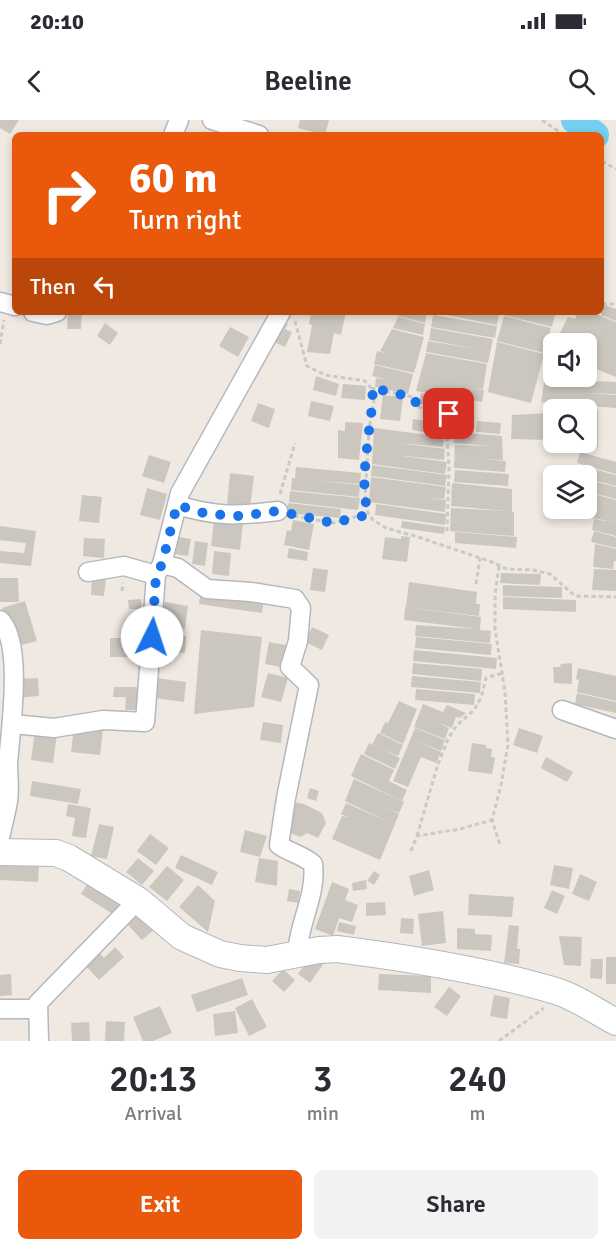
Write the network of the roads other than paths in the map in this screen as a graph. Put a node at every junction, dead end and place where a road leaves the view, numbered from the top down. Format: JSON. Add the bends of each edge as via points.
{"nodes":[{"id":1,"x":212,"y":120,"type":"edge"},
{"id":2,"x":250,"y":132,"type":"edge"},
{"id":3,"x":286,"y":315,"type":"edge"},
{"id":4,"x":177,"y":505,"type":"junction"},
{"id":5,"x":278,"y":511,"type":"road end"},
{"id":6,"x":159,"y":570,"type":"junction"},
{"id":7,"x":88,"y":572,"type":"dead end"},
{"id":8,"x":0,"y":620,"type":"edge"},
{"id":9,"x":562,"y":710,"type":"dead end"},
{"id":10,"x":13,"y":724,"type":"junction"},
{"id":11,"x":616,"y":729,"type":"edge"},
{"id":12,"x":4,"y":764,"type":"edge"},
{"id":13,"x":0,"y":837,"type":"edge"},
{"id":14,"x":0,"y":852,"type":"edge"},
{"id":15,"x":138,"y":900,"type":"junction"},
{"id":16,"x":297,"y":955,"type":"junction"},
{"id":17,"x":0,"y":1009,"type":"edge"},
{"id":18,"x":38,"y":1009,"type":"junction"},
{"id":19,"x":616,"y":1022,"type":"edge"},
{"id":20,"x":39,"y":1041,"type":"edge"}],
"edges":[{"from":1,"to":2,"type":"street"},
{"from":3,"to":4,"type":"street","via":[[180,493]]},
{"from":4,"to":5,"type":"street","via":[[207,514],[240,516]]},
{"from":4,"to":6,"type":"street"},
{"from":6,"to":7,"type":"street","via":[[124,566]]},
{"from":6,"to":10,"type":"street","via":[[145,722],[103,720],[54,728]]},
{"from":6,"to":16,"type":"street","via":[[178,568],[207,589],[295,599],[301,608],[291,667],[309,685],[279,845],[314,864],[315,875]]},
{"from":8,"to":10,"type":"street","via":[[13,652]]},
{"from":9,"to":11,"type":"street"},
{"from":10,"to":12,"type":"street"},
{"from":12,"to":13,"type":"street","via":[[8,800]]},
{"from":14,"to":15,"type":"street","via":[[56,853],[89,868]]},
{"from":15,"to":16,"type":"street","via":[[182,937],[220,954],[254,960]]},
{"from":15,"to":18,"type":"street","via":[[38,1003]]},
{"from":16,"to":19,"type":"street","via":[[337,949],[469,970],[560,993]]},
{"from":17,"to":18,"type":"street"},
{"from":18,"to":20,"type":"street"}]}
